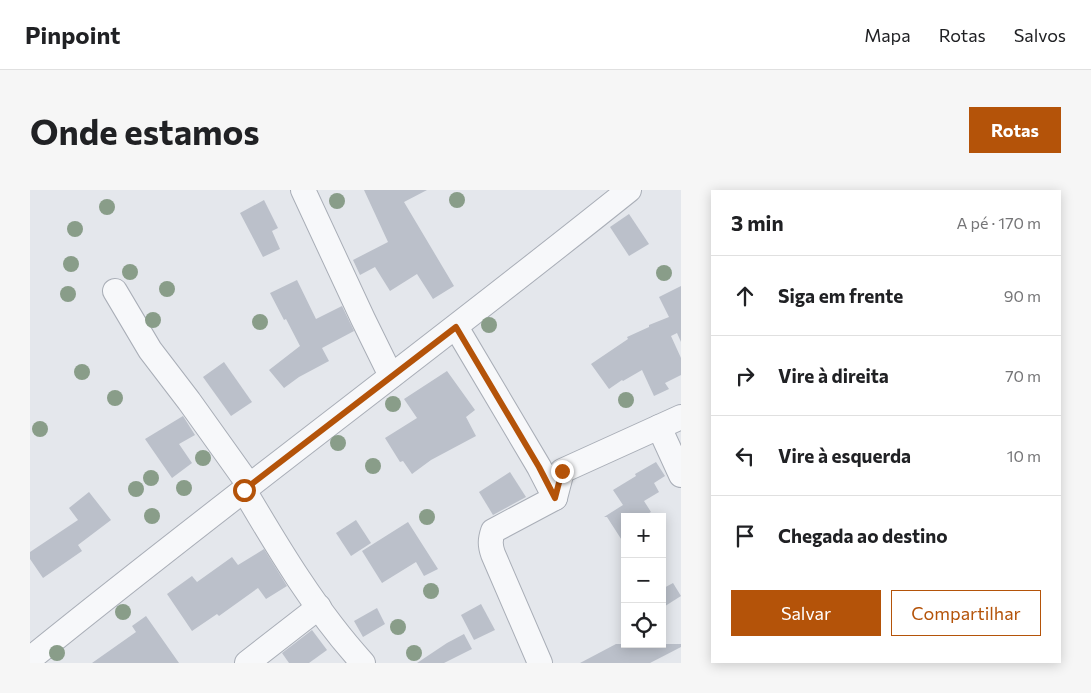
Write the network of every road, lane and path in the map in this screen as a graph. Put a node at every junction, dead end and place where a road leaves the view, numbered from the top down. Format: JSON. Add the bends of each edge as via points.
{"nodes":[{"id":1,"x":303,"y":190,"type":"edge"},
{"id":2,"x":629,"y":190,"type":"edge"},
{"id":3,"x":114,"y":290,"type":"dead end"},
{"id":4,"x":456,"y":327,"type":"junction"},
{"id":5,"x":391,"y":376,"type":"junction"},
{"id":6,"x":681,"y":417,"type":"edge"},
{"id":7,"x":658,"y":427,"type":"junction"},
{"id":8,"x":681,"y":475,"type":"edge"},
{"id":9,"x":247,"y":487,"type":"junction"},
{"id":10,"x":555,"y":498,"type":"junction"},
{"id":11,"x":319,"y":607,"type":"junction"},
{"id":12,"x":30,"y":659,"type":"edge"},
{"id":13,"x":247,"y":663,"type":"edge"},
{"id":14,"x":363,"y":663,"type":"edge"},
{"id":15,"x":540,"y":663,"type":"edge"}],
"edges":[{"from":1,"to":5,"type":"street"},
{"from":2,"to":4,"type":"street"},
{"from":3,"to":9,"type":"street","via":[[150,350]]},
{"from":4,"to":5,"type":"street"},
{"from":4,"to":10,"type":"street"},
{"from":5,"to":9,"type":"street"},
{"from":6,"to":7,"type":"street"},
{"from":7,"to":8,"type":"street"},
{"from":7,"to":10,"type":"street","via":[[562,471]]},
{"from":9,"to":11,"type":"street","via":[[260,517]]},
{"from":9,"to":12,"type":"street"},
{"from":10,"to":15,"type":"street","via":[[493,531],[490,538],[493,554]]},
{"from":11,"to":13,"type":"street"},
{"from":11,"to":14,"type":"street"}]}
